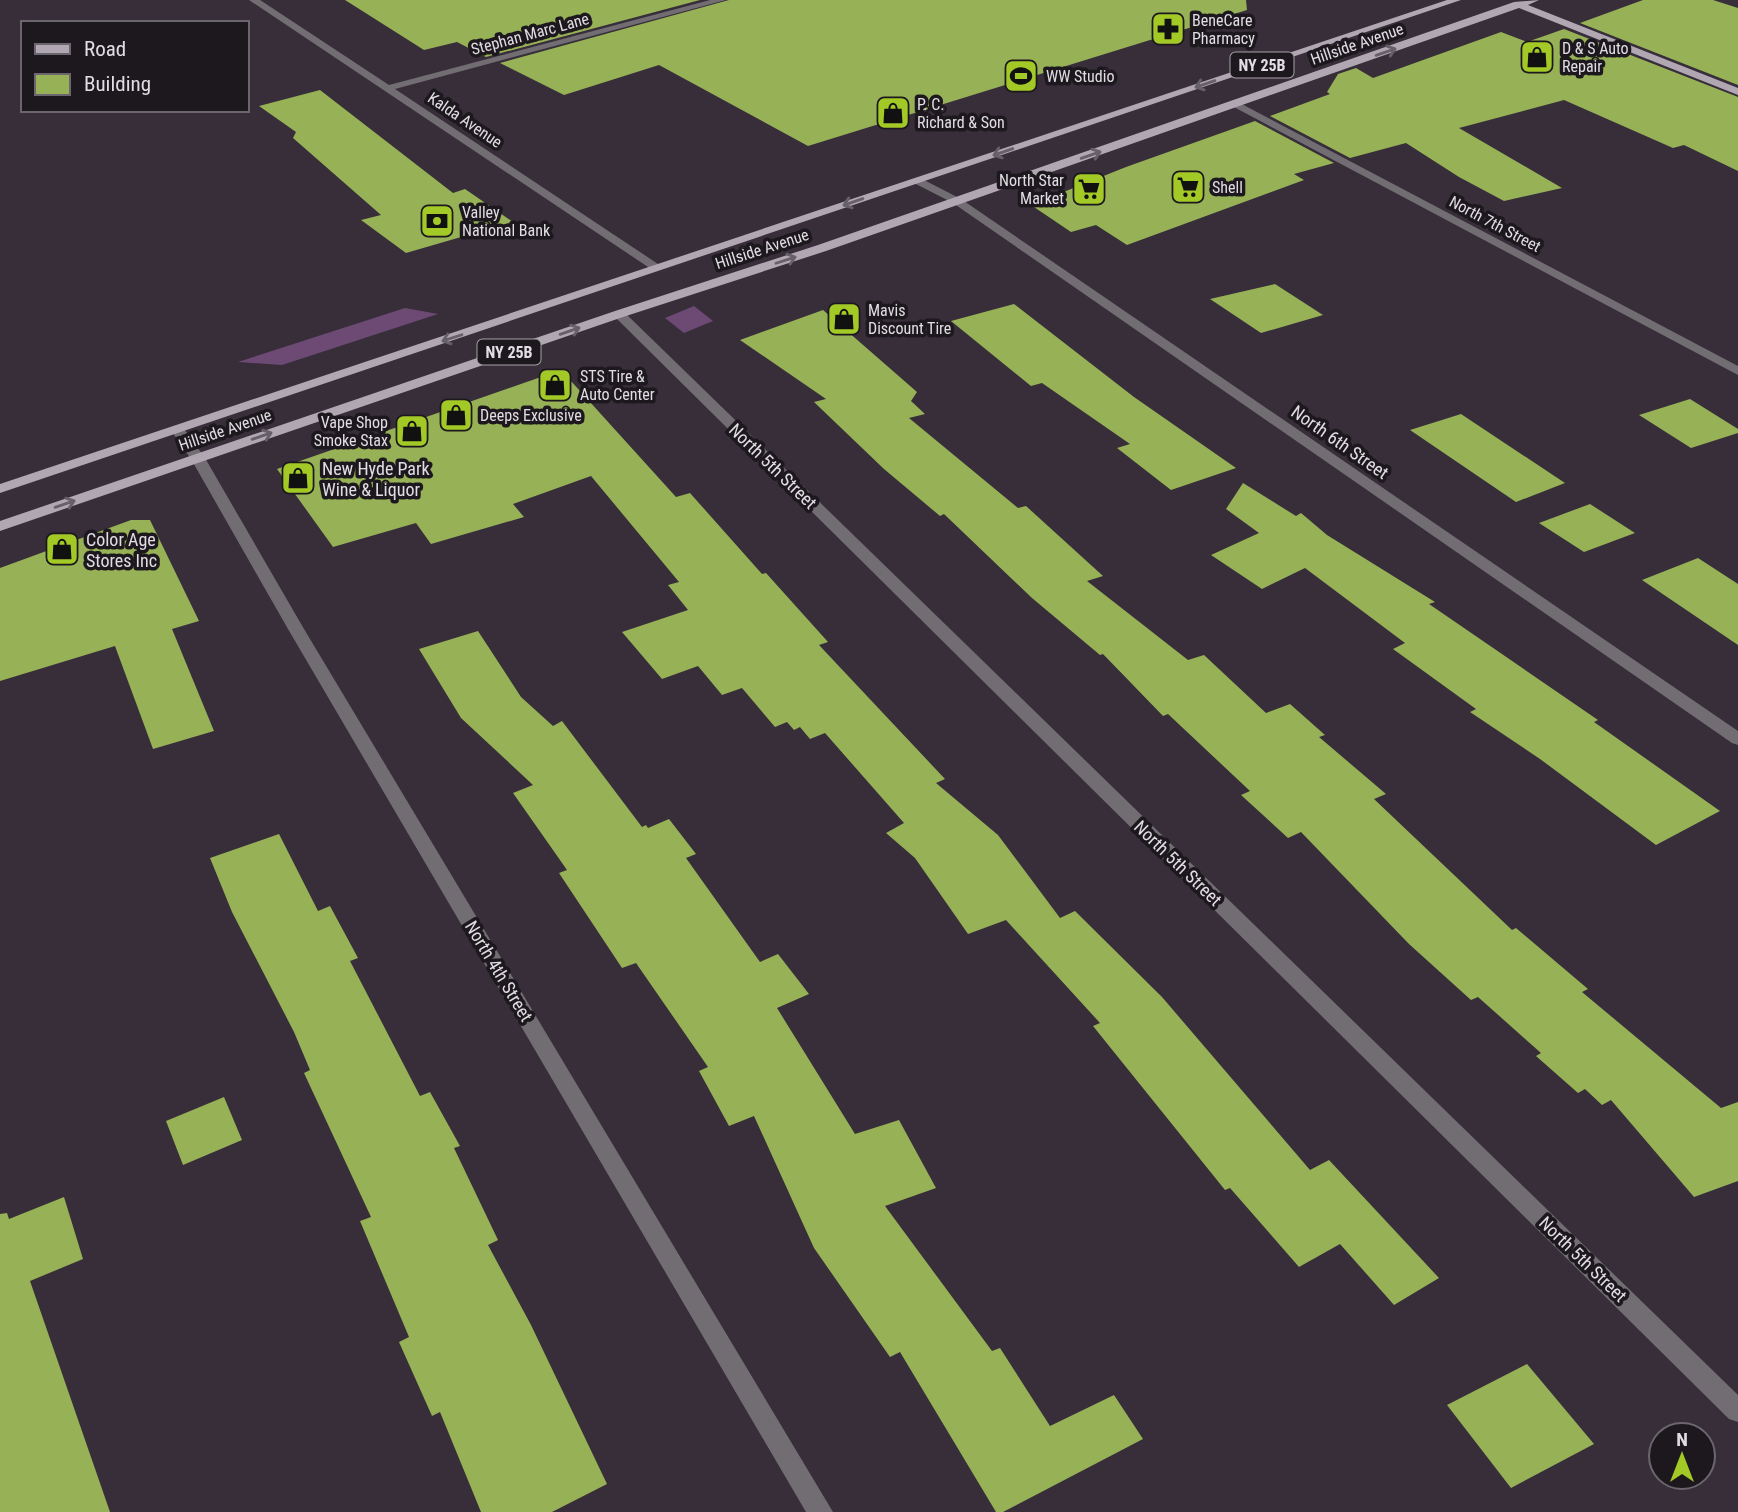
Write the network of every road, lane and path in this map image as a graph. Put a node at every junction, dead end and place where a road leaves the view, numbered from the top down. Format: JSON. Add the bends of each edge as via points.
{"nodes":[{"id":1,"x":254,"y":0,"type":"edge"},
{"id":2,"x":721,"y":0,"type":"edge"},
{"id":3,"x":1456,"y":0,"type":"edge"},
{"id":4,"x":1508,"y":0,"type":"edge"},
{"id":5,"x":1534,"y":0,"type":"edge"},
{"id":6,"x":671,"y":5,"type":"dead end"},
{"id":7,"x":1519,"y":5,"type":"junction"},
{"id":8,"x":681,"y":10,"type":"junction"},
{"id":9,"x":388,"y":88,"type":"junction"},
{"id":10,"x":1738,"y":92,"type":"edge"},
{"id":11,"x":1236,"y":104,"type":"junction"},
{"id":12,"x":918,"y":181,"type":"junction"},
{"id":13,"x":957,"y":201,"type":"junction"},
{"id":14,"x":658,"y":268,"type":"junction"},
{"id":15,"x":619,"y":314,"type":"junction"},
{"id":16,"x":1738,"y":371,"type":"edge"},
{"id":17,"x":177,"y":429,"type":"junction"},
{"id":18,"x":198,"y":458,"type":"junction"},
{"id":19,"x":0,"y":489,"type":"edge"},
{"id":20,"x":0,"y":526,"type":"edge"},
{"id":21,"x":1738,"y":739,"type":"edge"},
{"id":22,"x":1738,"y":1411,"type":"edge"},
{"id":23,"x":820,"y":1512,"type":"edge"}],
"edges":[{"from":1,"to":9,"type":"street","name":"Kalda Avenue"},
{"from":2,"to":8,"type":"street","name":"Stephan Marc Lane"},
{"from":3,"to":12,"type":"main road","name":"Hillside Avenue","number":"NY 25B","one_way":true},
{"from":4,"to":7,"type":"main road"},
{"from":5,"to":7,"type":"main road","name":"Hillside Avenue","number":"NY 25B"},
{"from":6,"to":8,"type":"street"},
{"from":7,"to":10,"type":"main road"},
{"from":11,"to":7,"type":"main road","name":"Hillside Avenue","number":"NY 25B","one_way":true},
{"from":8,"to":9,"type":"street","name":"Stephan Marc Lane"},
{"from":9,"to":14,"type":"street","name":"Kalda Avenue"},
{"from":13,"to":11,"type":"main road","name":"Hillside Avenue","number":"NY 25B","one_way":true},
{"from":11,"to":16,"type":"street","name":"North 7th Street"},
{"from":12,"to":13,"type":"street","name":"North 6th Street"},
{"from":12,"to":14,"type":"main road","name":"Hillside Avenue","number":"NY 25B","one_way":true},
{"from":15,"to":13,"type":"main road","name":"Hillside Avenue","number":"NY 25B","one_way":true},
{"from":13,"to":21,"type":"street","name":"North 6th Street"},
{"from":14,"to":17,"type":"main road","name":"Hillside Avenue","number":"NY 25B","one_way":true},
{"from":18,"to":15,"type":"main road","name":"Hillside Avenue","number":"NY 25B","one_way":true},
{"from":15,"to":22,"type":"street","name":"North 5th Street"},
{"from":17,"to":18,"type":"street","name":"North 4th Street"},
{"from":17,"to":19,"type":"main road","name":"Hillside Avenue","number":"NY 25B"},
{"from":20,"to":18,"type":"main road","name":"Hillside Avenue","number":"NY 25B","one_way":true},
{"from":18,"to":23,"type":"street","name":"North 4th Street"}]}
